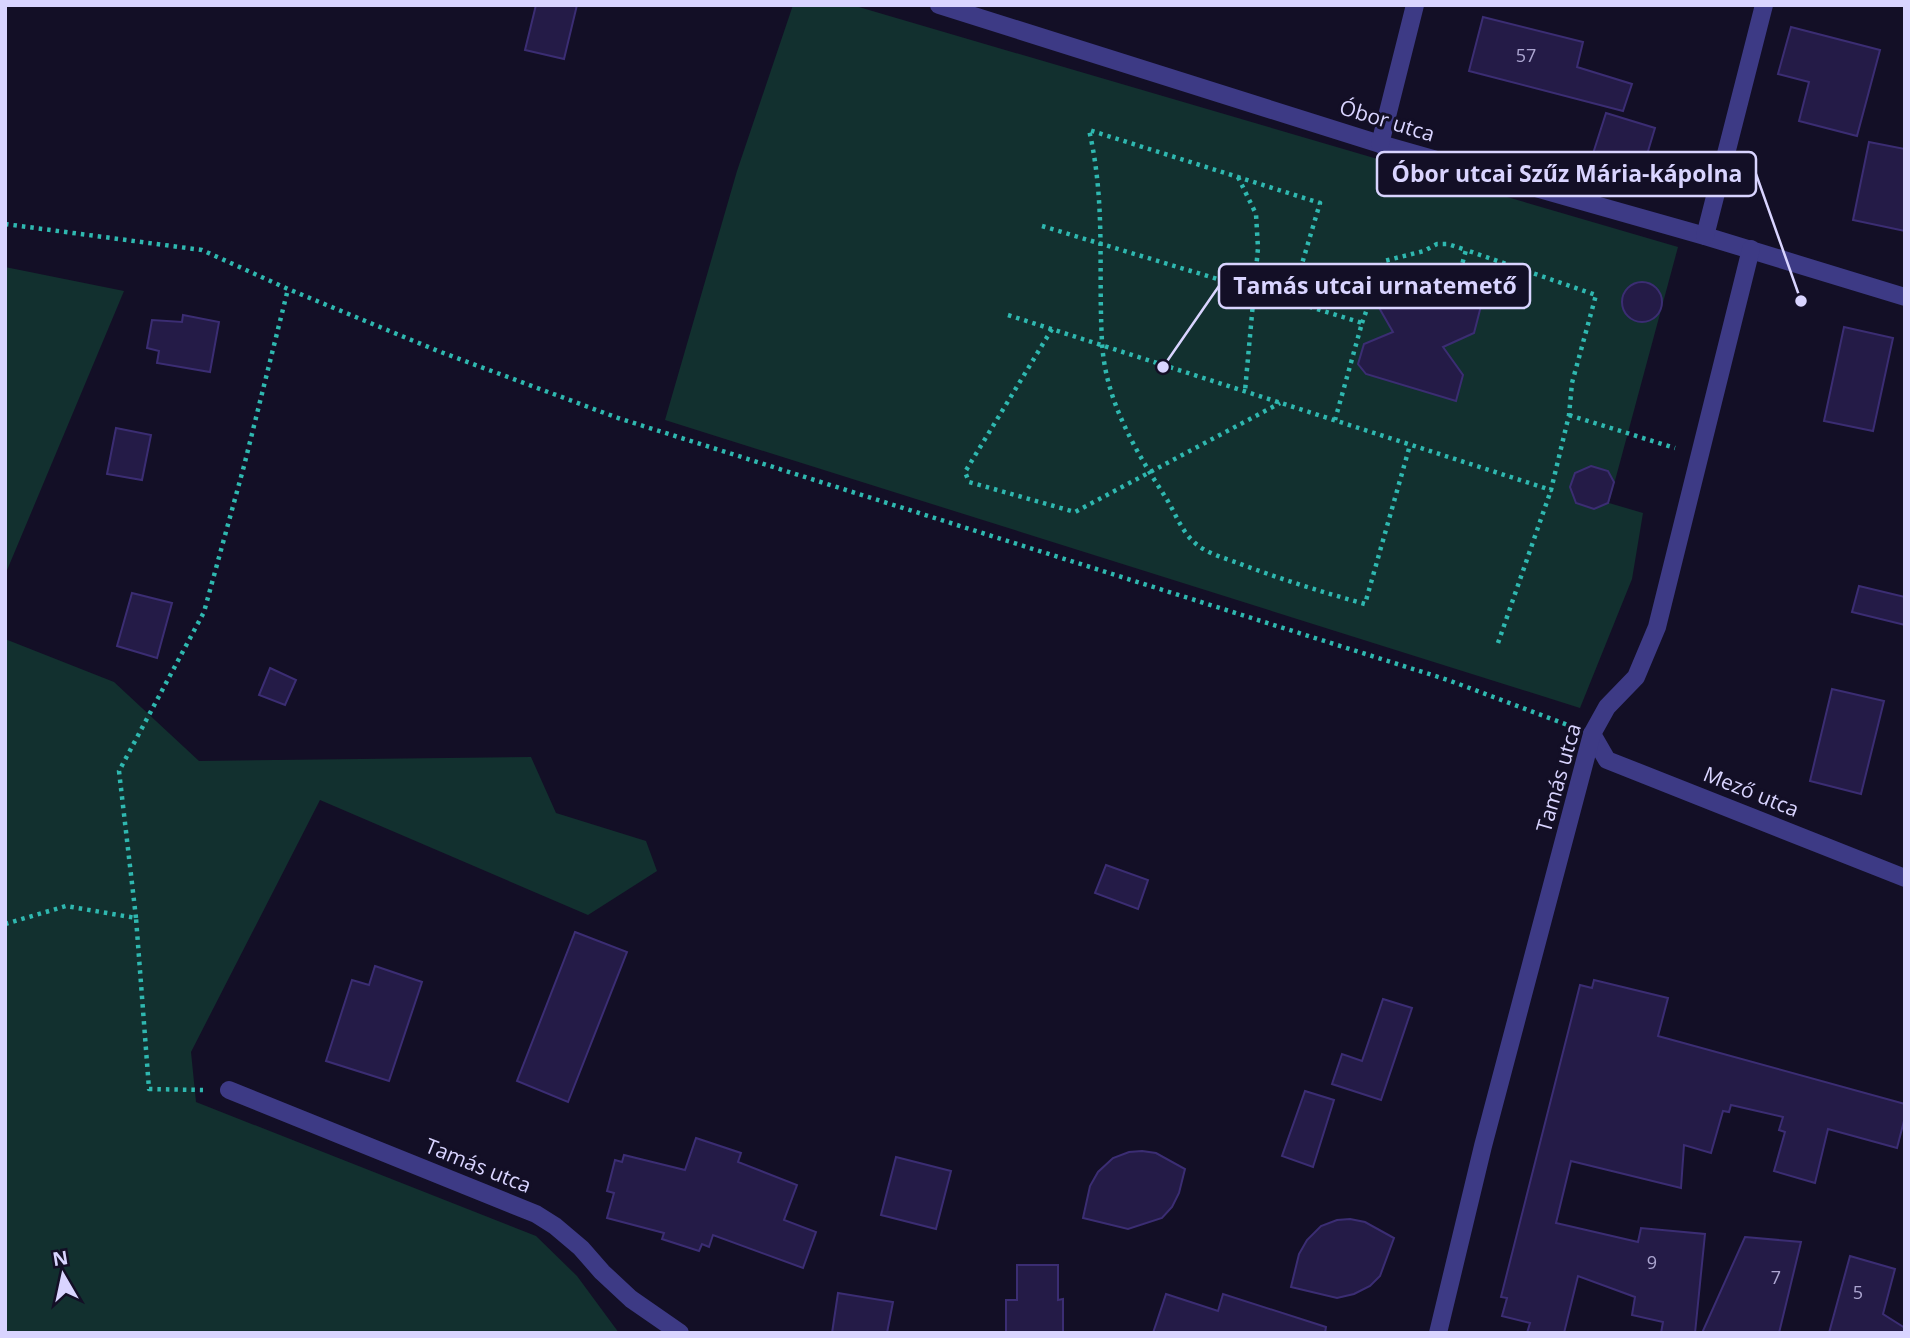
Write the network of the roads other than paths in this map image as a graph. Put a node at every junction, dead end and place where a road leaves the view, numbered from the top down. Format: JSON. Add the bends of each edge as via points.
{"nodes":[{"id":1,"x":939,"y":5,"type":"edge"},
{"id":2,"x":1415,"y":5,"type":"edge"},
{"id":3,"x":1764,"y":5,"type":"edge"},
{"id":4,"x":1380,"y":144,"type":"junction"},
{"id":5,"x":1705,"y":236,"type":"junction"},
{"id":6,"x":1751,"y":250,"type":"junction"},
{"id":7,"x":1905,"y":297,"type":"edge"},
{"id":8,"x":1592,"y":734,"type":"junction"},
{"id":9,"x":1905,"y":878,"type":"edge"},
{"id":10,"x":229,"y":1090,"type":"road end"},
{"id":11,"x":680,"y":1333,"type":"edge"},
{"id":12,"x":1438,"y":1333,"type":"edge"}],
"edges":[{"from":1,"to":4,"type":"street","name":"Óbor utca"},
{"from":2,"to":4,"type":"street"},
{"from":3,"to":5,"type":"street"},
{"from":4,"to":5,"type":"street","name":"Óbor utca"},
{"from":5,"to":6,"type":"street","name":"Óbor utca"},
{"from":6,"to":7,"type":"street","name":"Óbor utca"},
{"from":6,"to":8,"type":"street","name":"Tamás utca","via":[[1657,628],[1636,677],[1607,707]]},
{"from":8,"to":9,"type":"street","name":"Mező utca","via":[[1607,760]]},
{"from":8,"to":12,"type":"street","name":"Tamás utca"},
{"from":10,"to":11,"type":"street","name":"Tamás utca","via":[[536,1214],[581,1248],[631,1299]]}]}
